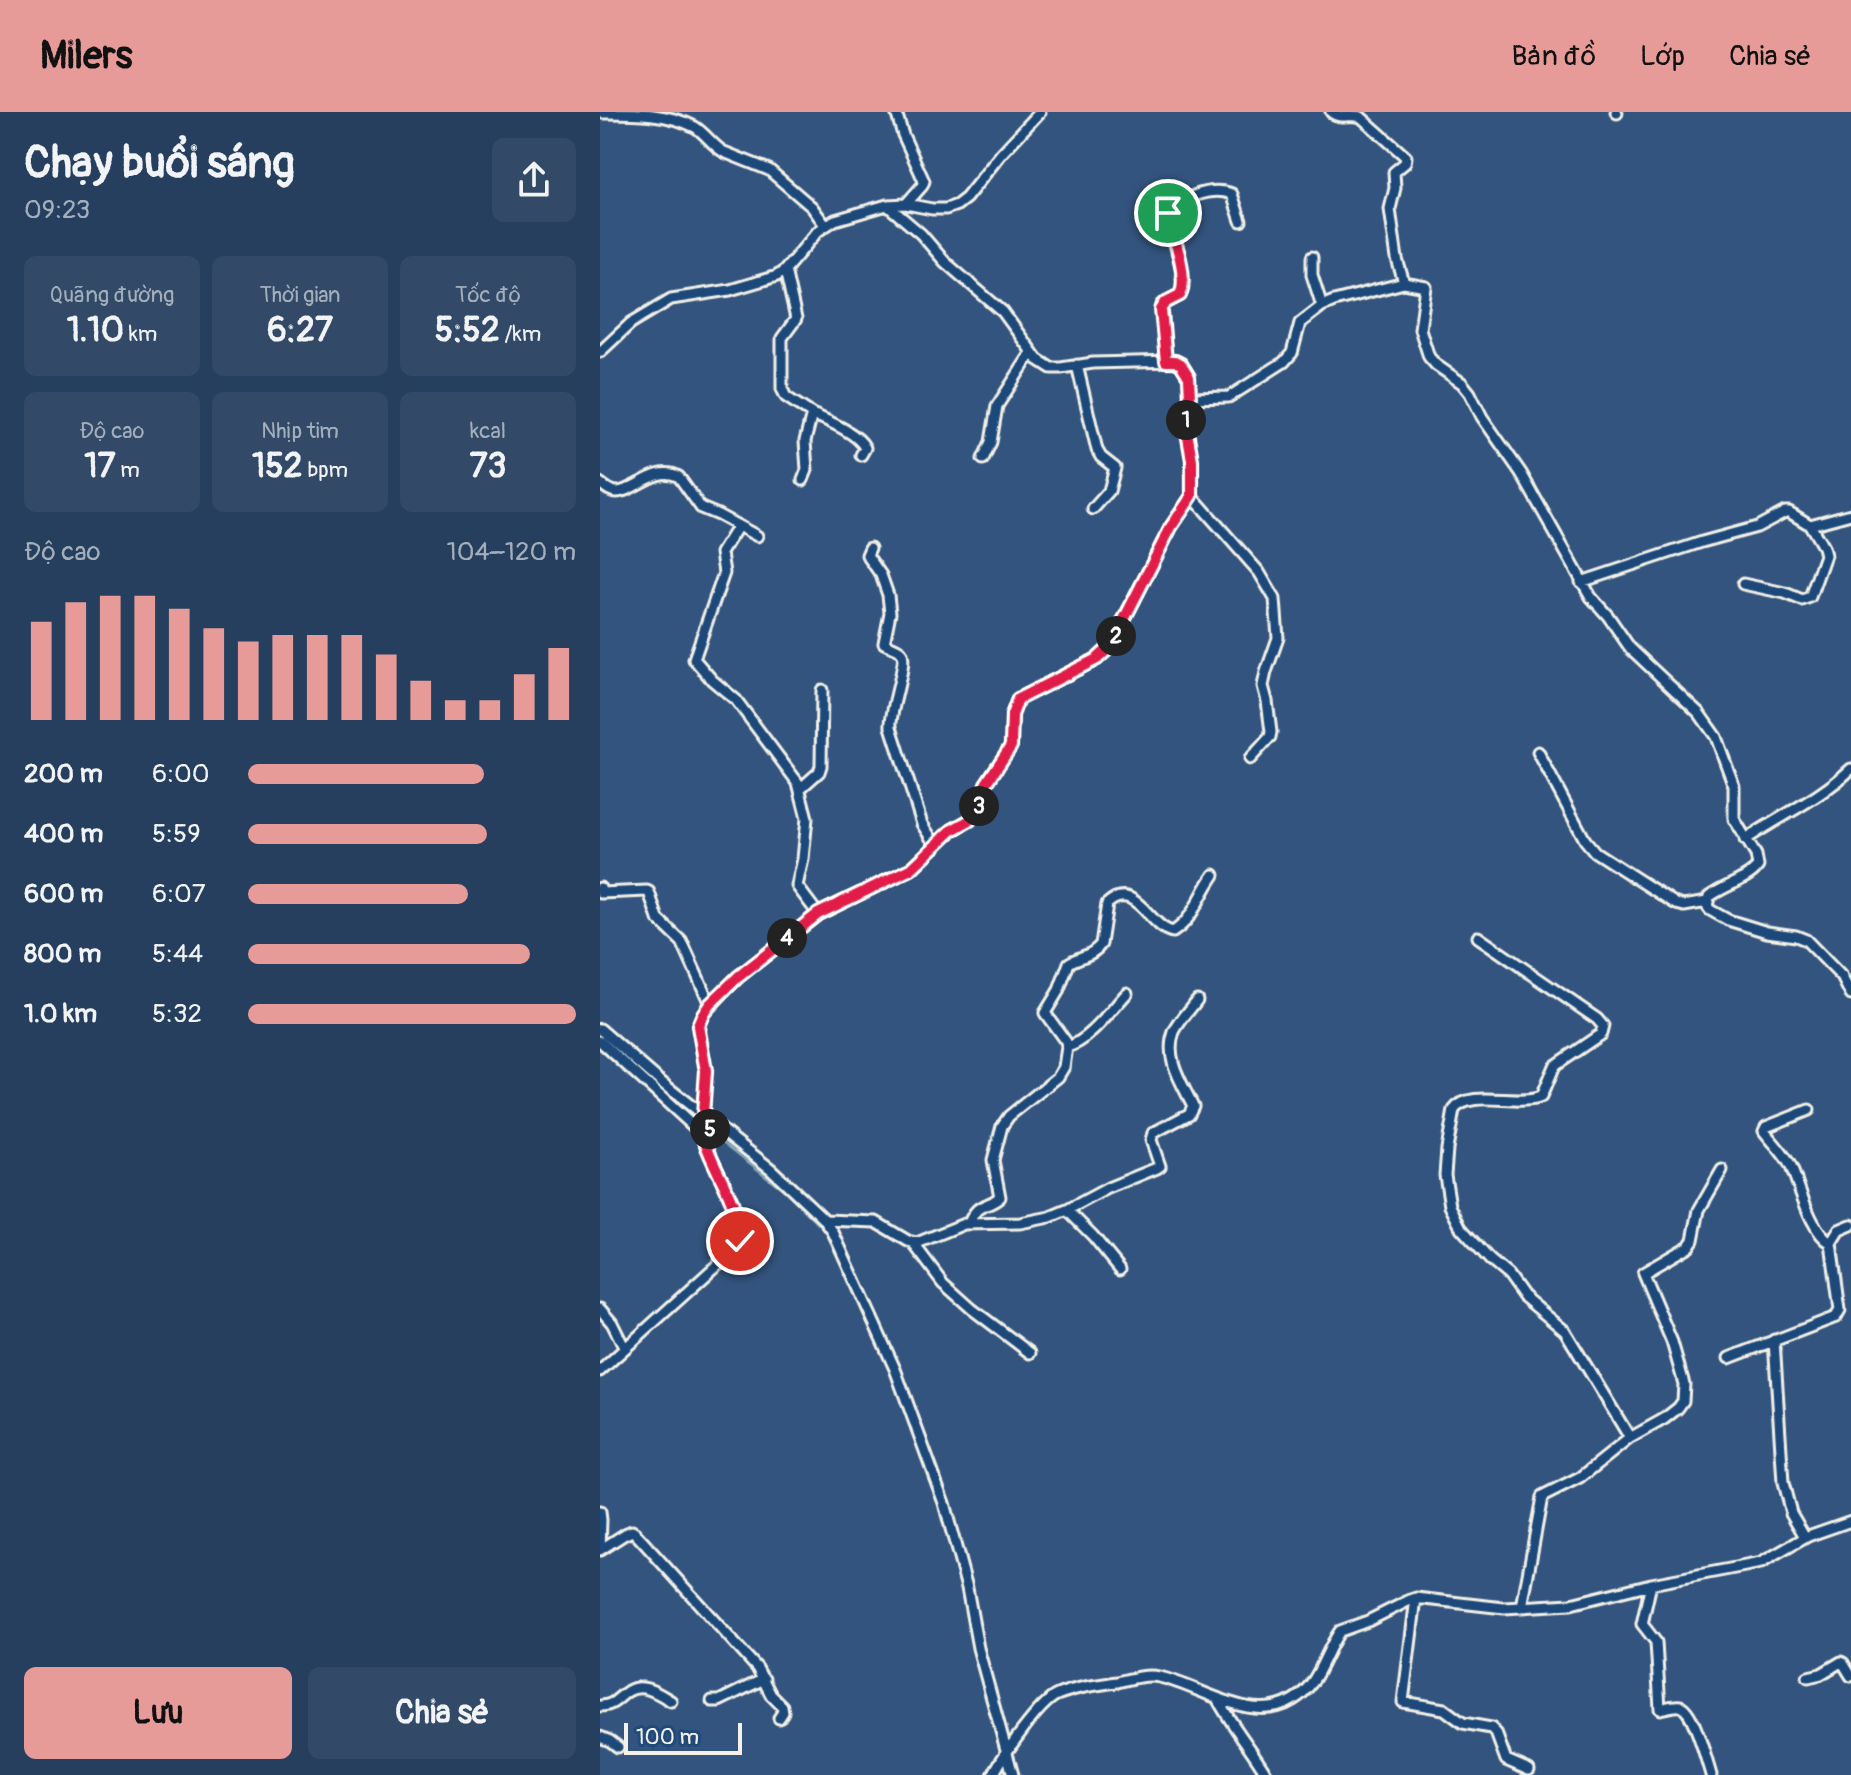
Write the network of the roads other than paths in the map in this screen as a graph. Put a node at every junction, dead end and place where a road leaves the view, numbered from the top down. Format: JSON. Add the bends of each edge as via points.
{"nodes":[{"id":1,"x":896,"y":112,"type":"edge"},
{"id":2,"x":1040,"y":112,"type":"edge"},
{"id":3,"x":1331,"y":112,"type":"edge"},
{"id":4,"x":600,"y":113,"type":"edge"},
{"id":5,"x":906,"y":204,"type":"junction"},
{"id":6,"x":887,"y":205,"type":"junction"},
{"id":7,"x":1241,"y":221,"type":"dead end"},
{"id":8,"x":825,"y":225,"type":"junction"},
{"id":9,"x":1312,"y":257,"type":"dead end"},
{"id":10,"x":785,"y":270,"type":"junction"},
{"id":11,"x":1404,"y":283,"type":"junction"},
{"id":12,"x":1322,"y":306,"type":"junction"},
{"id":13,"x":600,"y":352,"type":"edge"},
{"id":14,"x":1032,"y":352,"type":"junction"},
{"id":15,"x":1166,"y":361,"type":"junction"},
{"id":16,"x":1077,"y":365,"type":"junction"},
{"id":17,"x":1190,"y":398,"type":"junction"},
{"id":18,"x":812,"y":414,"type":"junction"},
{"id":19,"x":861,"y":455,"type":"dead end"},
{"id":20,"x":983,"y":459,"type":"dead end"},
{"id":21,"x":803,"y":480,"type":"dead end"},
{"id":22,"x":600,"y":483,"type":"edge"},
{"id":23,"x":1192,"y":496,"type":"junction"},
{"id":24,"x":1093,"y":509,"type":"dead end"},
{"id":25,"x":1851,"y":514,"type":"edge"},
{"id":26,"x":1810,"y":525,"type":"junction"},
{"id":27,"x":738,"y":526,"type":"junction"},
{"id":28,"x":757,"y":536,"type":"dead end"},
{"id":29,"x":870,"y":548,"type":"dead end"},
{"id":30,"x":1581,"y":582,"type":"junction"},
{"id":31,"x":1743,"y":584,"type":"dead end"},
{"id":32,"x":822,"y":690,"type":"dead end"},
{"id":33,"x":1538,"y":752,"type":"dead end"},
{"id":34,"x":1250,"y":759,"type":"dead end"},
{"id":35,"x":1851,"y":769,"type":"edge"},
{"id":36,"x":801,"y":788,"type":"junction"},
{"id":37,"x":1745,"y":840,"type":"junction"},
{"id":38,"x":936,"y":846,"type":"junction"},
{"id":39,"x":1214,"y":875,"type":"dead end"},
{"id":40,"x":600,"y":888,"type":"edge"},
{"id":41,"x":1707,"y":902,"type":"junction"},
{"id":42,"x":818,"y":914,"type":"junction"},
{"id":43,"x":1478,"y":937,"type":"dead end"},
{"id":44,"x":1127,"y":993,"type":"dead end"},
{"id":45,"x":1851,"y":995,"type":"edge"},
{"id":46,"x":1197,"y":1000,"type":"dead end"},
{"id":47,"x":710,"y":1004,"type":"junction"},
{"id":48,"x":600,"y":1029,"type":"edge"},
{"id":49,"x":600,"y":1041,"type":"edge"},
{"id":50,"x":1067,"y":1047,"type":"junction"},
{"id":51,"x":1809,"y":1110,"type":"dead end"},
{"id":52,"x":703,"y":1114,"type":"junction"},
{"id":53,"x":709,"y":1130,"type":"junction"},
{"id":54,"x":1722,"y":1170,"type":"dead end"},
{"id":55,"x":1067,"y":1210,"type":"junction"},
{"id":56,"x":826,"y":1220,"type":"junction"},
{"id":57,"x":969,"y":1223,"type":"junction"},
{"id":58,"x":1851,"y":1225,"type":"edge"},
{"id":59,"x":913,"y":1243,"type":"junction"},
{"id":60,"x":1831,"y":1243,"type":"junction"},
{"id":61,"x":1120,"y":1269,"type":"dead end"},
{"id":62,"x":600,"y":1309,"type":"edge"},
{"id":63,"x":1839,"y":1314,"type":"junction"},
{"id":64,"x":1851,"y":1316,"type":"edge"},
{"id":65,"x":1774,"y":1340,"type":"junction"},
{"id":66,"x":624,"y":1347,"type":"junction"},
{"id":67,"x":1030,"y":1353,"type":"dead end"},
{"id":68,"x":1729,"y":1358,"type":"dead end"},
{"id":69,"x":600,"y":1371,"type":"edge"},
{"id":70,"x":1630,"y":1438,"type":"junction"},
{"id":71,"x":600,"y":1512,"type":"edge"},
{"id":72,"x":1851,"y":1521,"type":"edge"},
{"id":73,"x":1805,"y":1537,"type":"junction"},
{"id":74,"x":600,"y":1541,"type":"edge"},
{"id":75,"x":600,"y":1550,"type":"edge"},
{"id":76,"x":1651,"y":1584,"type":"junction"},
{"id":77,"x":1416,"y":1598,"type":"junction"},
{"id":78,"x":1522,"y":1607,"type":"junction"},
{"id":79,"x":1851,"y":1676,"type":"edge"},
{"id":80,"x":1808,"y":1677,"type":"dead end"},
{"id":81,"x":764,"y":1679,"type":"junction"},
{"id":82,"x":1217,"y":1698,"type":"junction"},
{"id":83,"x":671,"y":1701,"type":"dead end"},
{"id":84,"x":712,"y":1701,"type":"dead end"},
{"id":85,"x":600,"y":1706,"type":"edge"},
{"id":86,"x":779,"y":1718,"type":"dead end"},
{"id":87,"x":600,"y":1737,"type":"edge"},
{"id":88,"x":618,"y":1747,"type":"dead end"},
{"id":89,"x":1004,"y":1755,"type":"junction"},
{"id":90,"x":1529,"y":1770,"type":"dead end"},
{"id":91,"x":993,"y":1775,"type":"edge"},
{"id":92,"x":1013,"y":1775,"type":"edge"},
{"id":93,"x":1267,"y":1775,"type":"edge"},
{"id":94,"x":1711,"y":1775,"type":"edge"}],
"edges":[{"from":1,"to":5,"type":"street","via":[[924,181]]},
{"from":2,"to":5,"type":"street","via":[[957,205],[932,209]]},
{"from":3,"to":11,"type":"street","via":[[1361,117],[1406,157],[1394,172],[1390,209]]},
{"from":4,"to":8,"type":"street","via":[[682,120],[717,148],[769,170]]},
{"from":5,"to":6,"type":"street"},
{"from":6,"to":8,"type":"street"},
{"from":6,"to":14,"type":"street","via":[[1003,312]]},
{"from":7,"to":15,"type":"street","via":[[1232,194],[1224,191],[1190,198],[1168,213],[1183,286],[1180,295],[1162,305]]},
{"from":8,"to":10,"type":"street"},
{"from":9,"to":12,"type":"street"},
{"from":10,"to":13,"type":"street","via":[[730,290],[671,299],[631,323]]},
{"from":10,"to":18,"type":"street","via":[[796,319],[782,338],[782,389]]},
{"from":11,"to":12,"type":"street"},
{"from":11,"to":30,"type":"street","via":[[1426,287],[1420,329],[1429,357],[1466,388]]},
{"from":12,"to":17,"type":"street","via":[[1300,323],[1284,362],[1229,397]]},
{"from":14,"to":16,"type":"street","via":[[1051,368]]},
{"from":14,"to":20,"type":"street","via":[[997,406]]},
{"from":15,"to":16,"type":"street"},
{"from":15,"to":17,"type":"street","via":[[1186,369]]},
{"from":16,"to":24,"type":"street","via":[[1097,450],[1115,468],[1109,491]]},
{"from":17,"to":23,"type":"street","via":[[1186,426]]},
{"from":18,"to":19,"type":"street","via":[[862,442]]},
{"from":18,"to":21,"type":"street"},
{"from":22,"to":27,"type":"street","via":[[620,492],[672,473],[701,508]]},
{"from":23,"to":34,"type":"street","via":[[1259,572],[1275,599],[1278,638],[1263,686],[1271,732]]},
{"from":23,"to":38,"type":"street","via":[[1110,647],[1097,659],[1018,699],[1011,746],[975,813]]},
{"from":25,"to":26,"type":"street"},
{"from":26,"to":30,"type":"street","via":[[1785,512],[1757,527]]},
{"from":26,"to":31,"type":"street","via":[[1825,555],[1810,597],[1802,600]]},
{"from":27,"to":28,"type":"street"},
{"from":27,"to":36,"type":"street","via":[[721,553],[724,573],[694,659],[736,700]]},
{"from":29,"to":38,"type":"street","via":[[868,557],[881,575],[890,605],[884,643],[904,658],[891,727],[922,824]]},
{"from":30,"to":37,"type":"street","via":[[1630,648],[1699,713],[1716,737],[1734,786],[1734,819]]},
{"from":32,"to":36,"type":"street","via":[[821,766]]},
{"from":33,"to":41,"type":"street","via":[[1595,852],[1676,904]]},
{"from":35,"to":37,"type":"street"},
{"from":36,"to":42,"type":"street","via":[[807,818],[797,886]]},
{"from":37,"to":41,"type":"street","via":[[1758,861],[1757,871],[1719,889]]},
{"from":38,"to":42,"type":"street","via":[[905,873]]},
{"from":39,"to":50,"type":"street","via":[[1197,907],[1173,932],[1163,930],[1133,900],[1119,897],[1107,904],[1101,944],[1069,963],[1045,1013]]},
{"from":40,"to":47,"type":"street","via":[[601,893],[649,892],[658,919],[682,942]]},
{"from":41,"to":45,"type":"street","via":[[1710,910],[1728,920],[1806,940],[1842,977]]},
{"from":42,"to":47,"type":"street"},
{"from":43,"to":70,"type":"street","via":[[1597,1019],[1603,1030],[1554,1066],[1541,1097],[1458,1105],[1447,1149],[1450,1206],[1461,1228],[1523,1296],[1565,1331]]},
{"from":44,"to":50,"type":"street","via":[[1095,1028]]},
{"from":46,"to":55,"type":"street","via":[[1175,1029],[1171,1048],[1175,1070],[1193,1106],[1189,1114],[1153,1133],[1160,1166]]},
{"from":47,"to":52,"type":"street","via":[[698,1026],[706,1071]]},
{"from":48,"to":52,"type":"street"},
{"from":49,"to":53,"type":"street"},
{"from":50,"to":57,"type":"street","via":[[1058,1077],[1002,1126],[993,1160],[1000,1197],[978,1208]]},
{"from":51,"to":60,"type":"street","via":[[1764,1129],[1789,1163],[1803,1201]]},
{"from":52,"to":53,"type":"street"},
{"from":53,"to":56,"type":"street","via":[[771,1169]]},
{"from":53,"to":66,"type":"street","via":[[706,1146],[736,1214],[740,1241]]},
{"from":54,"to":70,"type":"street","via":[[1699,1210],[1689,1246],[1643,1273],[1672,1342],[1685,1393],[1673,1412]]},
{"from":55,"to":57,"type":"street","via":[[1035,1221]]},
{"from":55,"to":61,"type":"street"},
{"from":56,"to":59,"type":"street","via":[[876,1222]]},
{"from":56,"to":89,"type":"street","via":[[895,1369],[944,1503]]},
{"from":57,"to":59,"type":"street"},
{"from":58,"to":60,"type":"street","via":[[1839,1230]]},
{"from":59,"to":67,"type":"street","via":[[943,1283]]},
{"from":60,"to":63,"type":"street"},
{"from":62,"to":66,"type":"street"},
{"from":63,"to":64,"type":"street"},
{"from":63,"to":65,"type":"street"},
{"from":65,"to":68,"type":"street"},
{"from":65,"to":73,"type":"street","via":[[1783,1483]]},
{"from":66,"to":69,"type":"street"},
{"from":70,"to":78,"type":"street","via":[[1580,1478],[1542,1497]]},
{"from":71,"to":74,"type":"street"},
{"from":72,"to":73,"type":"street"},
{"from":73,"to":76,"type":"street","via":[[1761,1563]]},
{"from":74,"to":75,"type":"street"},
{"from":75,"to":81,"type":"street","via":[[627,1532],[635,1533]]},
{"from":76,"to":78,"type":"street","via":[[1571,1604]]},
{"from":76,"to":94,"type":"street","via":[[1642,1624],[1656,1642],[1660,1709],[1687,1710]]},
{"from":77,"to":78,"type":"street"},
{"from":77,"to":82,"type":"street","via":[[1340,1631],[1314,1681],[1291,1702],[1265,1709]]},
{"from":77,"to":90,"type":"street","via":[[1403,1702],[1444,1709],[1463,1723],[1491,1728],[1506,1760]]},
{"from":79,"to":80,"type":"street","via":[[1841,1662]]},
{"from":81,"to":84,"type":"street"},
{"from":81,"to":86,"type":"street","via":[[782,1706]]},
{"from":82,"to":89,"type":"street","via":[[1155,1676],[1058,1694]]},
{"from":82,"to":93,"type":"street"},
{"from":83,"to":85,"type":"street","via":[[656,1691],[635,1688],[613,1704]]},
{"from":87,"to":88,"type":"street"},
{"from":89,"to":91,"type":"street"},
{"from":89,"to":92,"type":"street"}]}
